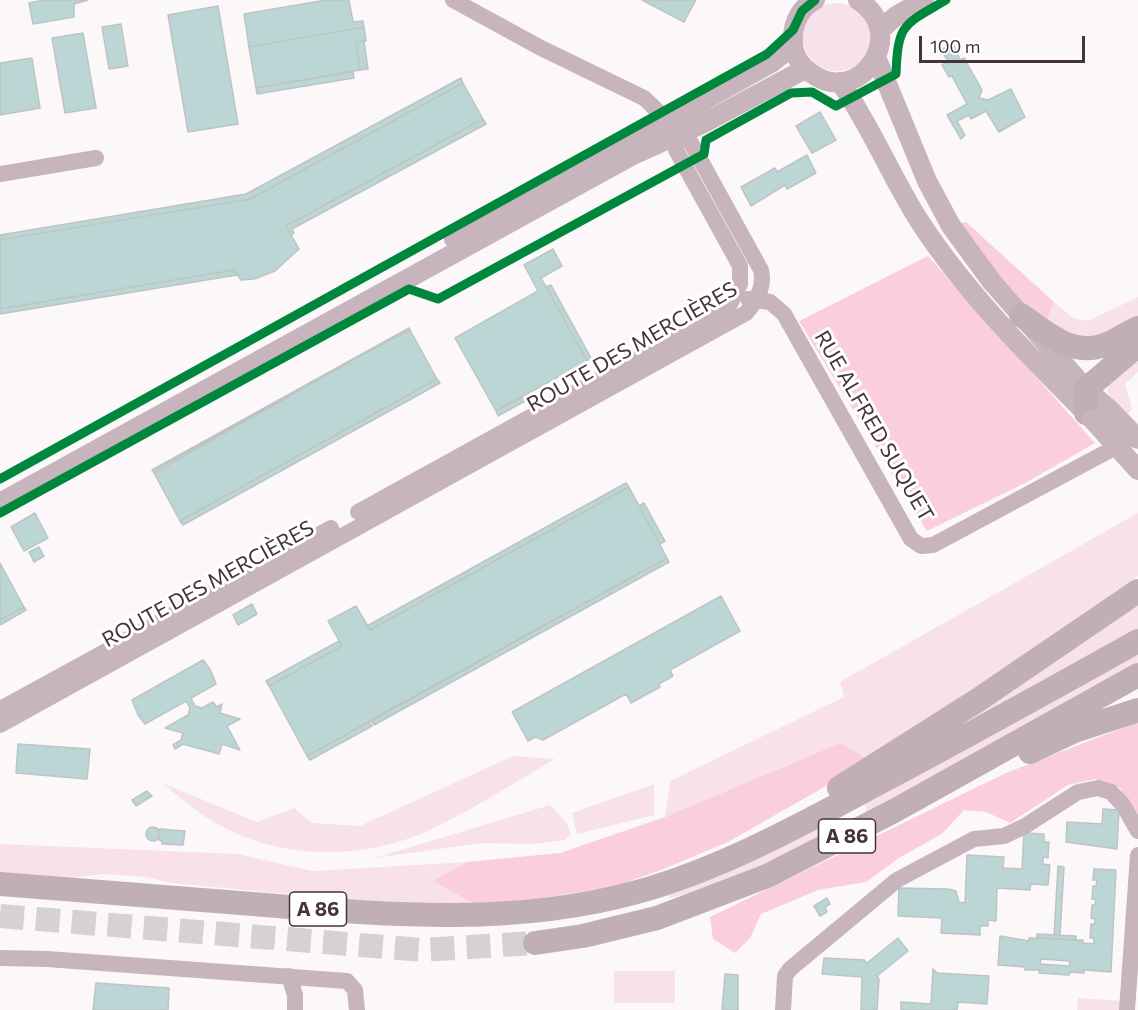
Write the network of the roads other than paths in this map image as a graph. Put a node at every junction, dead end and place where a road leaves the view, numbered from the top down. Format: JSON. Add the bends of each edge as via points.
{"nodes":[{"id":1,"x":453,"y":0,"type":"edge"},
{"id":2,"x":815,"y":0,"type":"edge"},
{"id":3,"x":924,"y":0,"type":"edge"},
{"id":4,"x":869,"y":1,"type":"edge"},
{"id":5,"x":880,"y":30,"type":"junction"},
{"id":6,"x":793,"y":46,"type":"junction"},
{"id":7,"x":876,"y":57,"type":"junction"},
{"id":8,"x":805,"y":69,"type":"junction"},
{"id":9,"x":840,"y":82,"type":"junction"},
{"id":10,"x":671,"y":128,"type":"junction"},
{"id":11,"x":96,"y":158,"type":"dead end"},
{"id":12,"x":0,"y":174,"type":"edge"},
{"id":13,"x":737,"y":296,"type":"junction"},
{"id":14,"x":757,"y":300,"type":"junction"},
{"id":15,"x":1021,"y":315,"type":"junction"},
{"id":16,"x":1138,"y":328,"type":"edge"},
{"id":17,"x":1138,"y":345,"type":"edge"},
{"id":18,"x":1093,"y":407,"type":"junction"},
{"id":19,"x":1138,"y":437,"type":"edge"},
{"id":20,"x":1138,"y":470,"type":"edge"},
{"id":21,"x":0,"y":490,"type":"edge"},
{"id":22,"x":0,"y":503,"type":"edge"},
{"id":23,"x":1138,"y":591,"type":"edge"},
{"id":24,"x":1138,"y":641,"type":"edge"},
{"id":25,"x":1138,"y":675,"type":"edge"},
{"id":26,"x":0,"y":709,"type":"edge"},
{"id":27,"x":1138,"y":710,"type":"edge"},
{"id":28,"x":0,"y":724,"type":"edge"},
{"id":29,"x":953,"y":778,"type":"junction"},
{"id":30,"x":1138,"y":831,"type":"edge"},
{"id":31,"x":743,"y":853,"type":"junction"},
{"id":32,"x":1138,"y":855,"type":"edge"},
{"id":33,"x":0,"y":884,"type":"edge"},
{"id":34,"x":535,"y":943,"type":"tunnel mouth"},
{"id":35,"x":0,"y":958,"type":"edge"},
{"id":36,"x":289,"y":976,"type":"junction"},
{"id":37,"x":296,"y":1010,"type":"edge"},
{"id":38,"x":357,"y":1010,"type":"edge"},
{"id":39,"x":783,"y":1010,"type":"edge"},
{"id":40,"x":1128,"y":1010,"type":"edge"}],
"edges":[{"from":1,"to":10,"type":"street","via":[[644,98]]},
{"from":2,"to":6,"type":"main road","via":[[795,21]]},
{"from":3,"to":5,"type":"main road"},
{"from":4,"to":5,"type":"main road"},
{"from":5,"to":7,"type":"main road"},
{"from":6,"to":8,"type":"main road"},
{"from":6,"to":10,"type":"main road"},
{"from":7,"to":9,"type":"main road","via":[[863,73]]},
{"from":7,"to":15,"type":"main road","via":[[938,206],[963,245]]},
{"from":8,"to":9,"type":"main road","via":[[816,77]]},
{"from":8,"to":10,"type":"main road"},
{"from":9,"to":18,"type":"main road","via":[[920,222],[951,265]]},
{"from":10,"to":13,"type":"street","name":"ROUTE DES MERCIÈRES","via":[[676,150],[740,266]]},
{"from":10,"to":14,"type":"street","name":"ROUTE DES MERCIÈRES","via":[[690,141],[758,263],[762,276]]},
{"from":10,"to":21,"type":"main road"},
{"from":10,"to":22,"type":"main road","via":[[631,156]]},
{"from":11,"to":12,"type":"street"},
{"from":13,"to":14,"type":"street","name":"RUE ALFRED SUQUET"},
{"from":13,"to":26,"type":"street","name":"ROUTE DES MERCIÈRES","via":[[728,309]]},
{"from":14,"to":19,"type":"street","name":"RUE ALFRED SUQUET","via":[[770,302],[784,314],[911,539],[921,546],[933,545]]},
{"from":14,"to":28,"type":"street","name":"ROUTE DES MERCIÈRES","via":[[746,313]]},
{"from":15,"to":16,"type":"highway","via":[[1053,338],[1080,350],[1106,345]]},
{"from":15,"to":18,"type":"main road"},
{"from":17,"to":18,"type":"highway"},
{"from":18,"to":19,"type":"main road","bridge":true},
{"from":18,"to":20,"type":"main road","bridge":true},
{"from":23,"to":31,"type":"highway","via":[[978,700],[760,836]]},
{"from":24,"to":31,"type":"highway","number":"A 86"},
{"from":25,"to":29,"type":"highway","number":"A 86"},
{"from":27,"to":29,"type":"highway","via":[[1077,730],[972,778]]},
{"from":29,"to":34,"type":"highway","number":"A 86","via":[[805,857],[715,897],[616,929]]},
{"from":30,"to":39,"type":"street","via":[[1118,798],[1098,788],[1070,795],[1004,836],[974,839],[897,880],[788,971]]},
{"from":31,"to":33,"type":"highway","number":"A 86","via":[[636,892],[584,904],[514,913],[369,914]]},
{"from":32,"to":40,"type":"street"},
{"from":35,"to":36,"type":"street"},
{"from":36,"to":37,"type":"street"},
{"from":36,"to":38,"type":"street","via":[[350,982]]}]}
